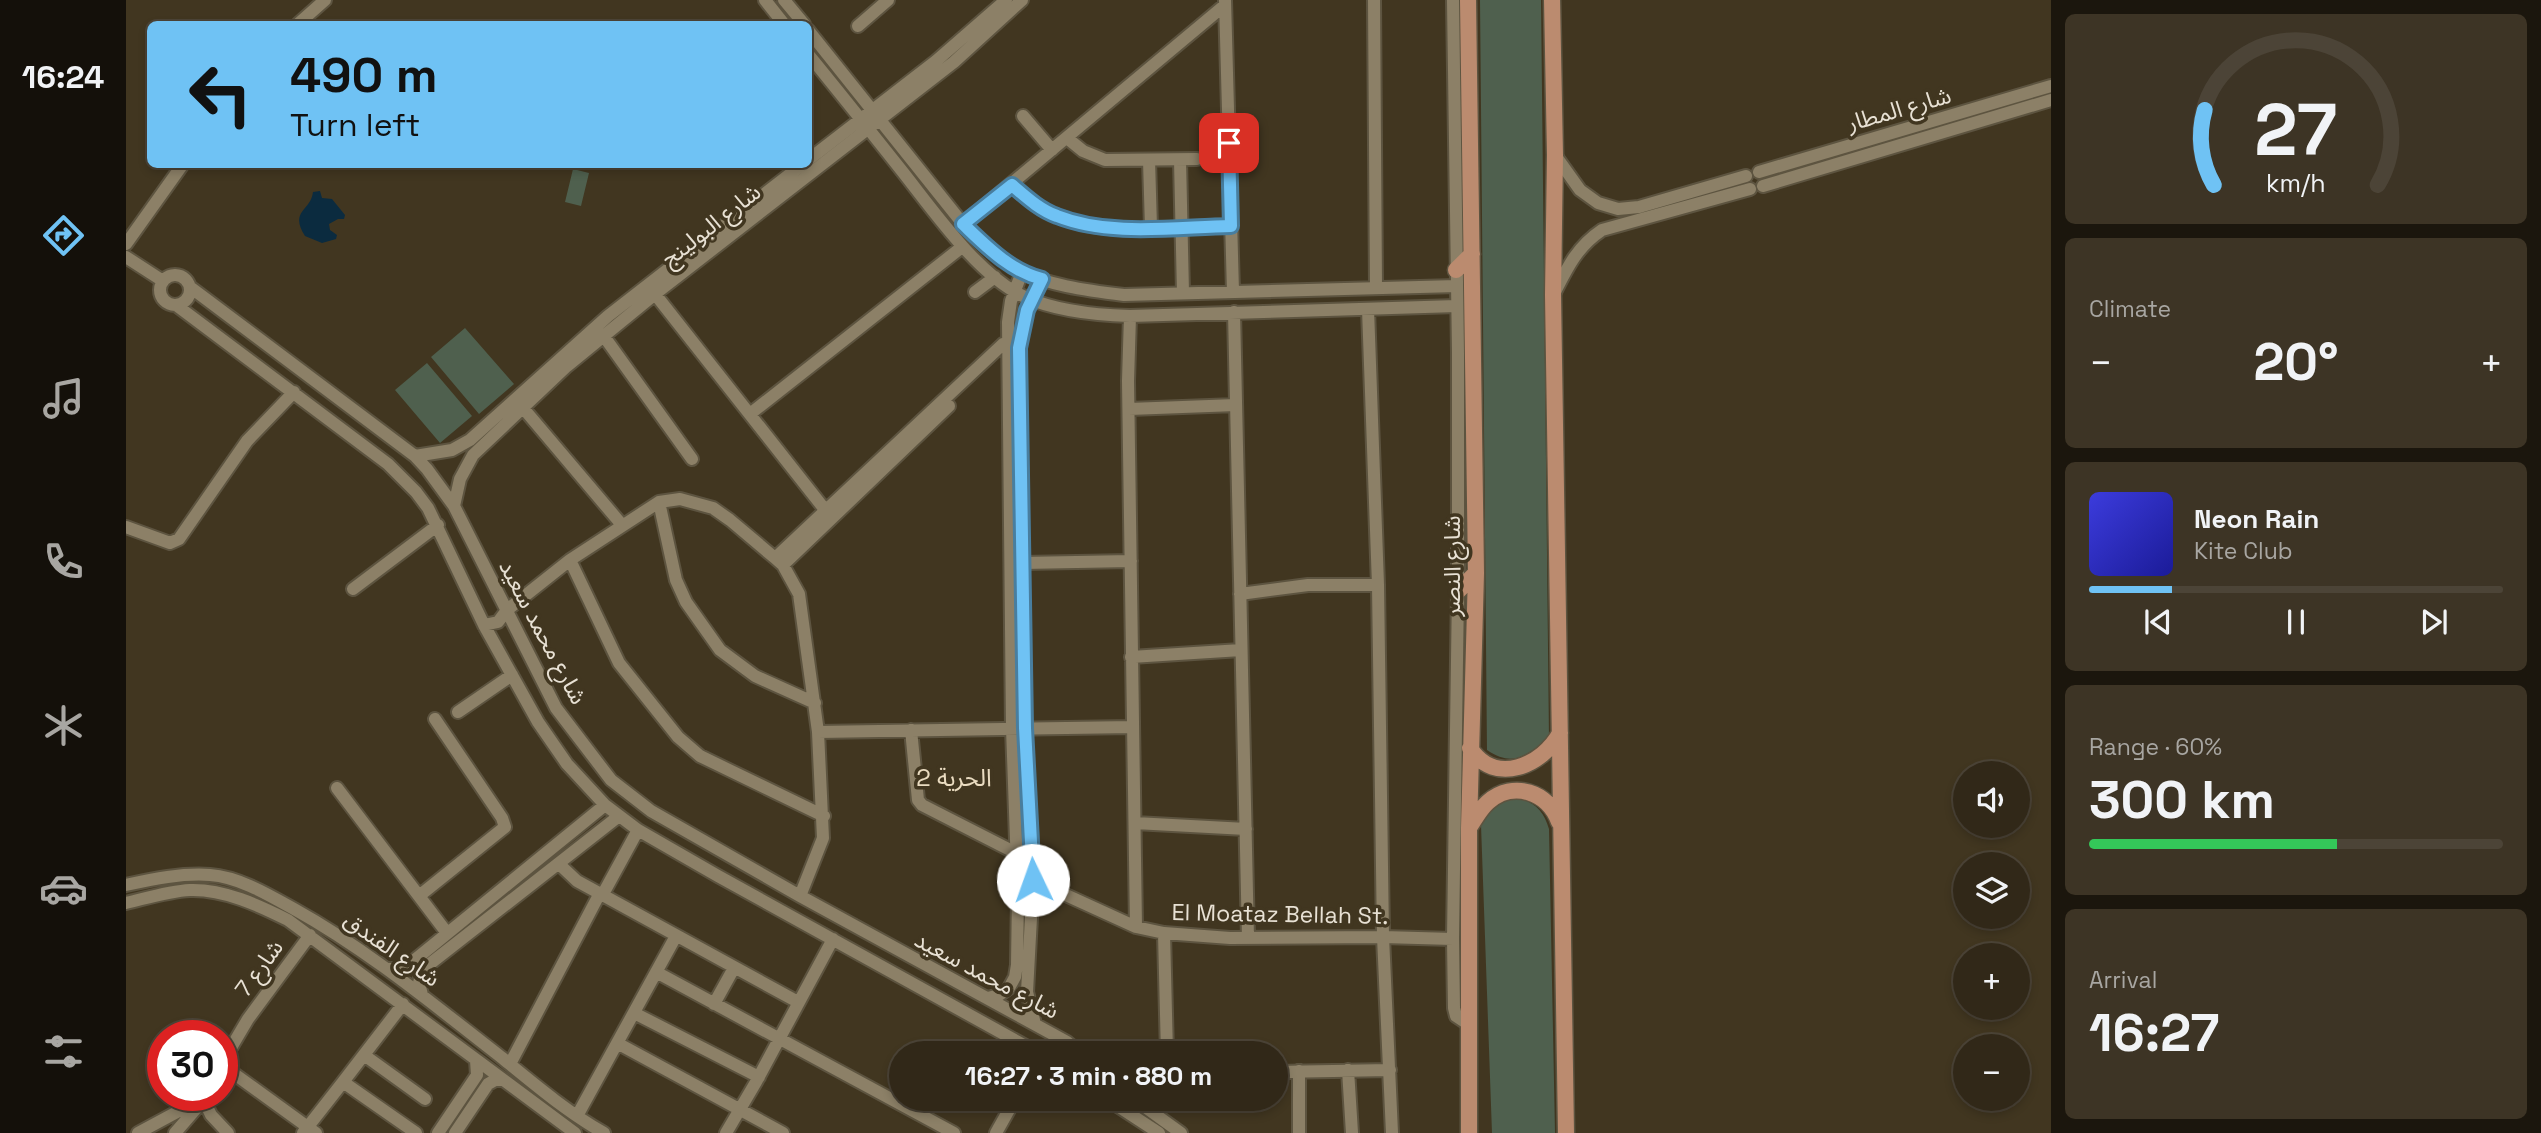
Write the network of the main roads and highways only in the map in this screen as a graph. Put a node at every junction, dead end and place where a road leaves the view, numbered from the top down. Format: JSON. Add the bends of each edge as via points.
{"nodes":[{"id":1,"x":1468,"y":0,"type":"edge"},
{"id":2,"x":1552,"y":0,"type":"edge"},
{"id":3,"x":1472,"y":254,"type":"junction"},
{"id":4,"x":1457,"y":278,"type":"road end"},
{"id":5,"x":1458,"y":353,"type":"road end"},
{"id":6,"x":1473,"y":372,"type":"junction"},
{"id":7,"x":1476,"y":573,"type":"junction"},
{"id":8,"x":1458,"y":591,"type":"road end"},
{"id":9,"x":1560,"y":733,"type":"junction"},
{"id":10,"x":1470,"y":748,"type":"junction"},
{"id":11,"x":1469,"y":828,"type":"junction"},
{"id":12,"x":1561,"y":831,"type":"junction"},
{"id":13,"x":1469,"y":1133,"type":"edge"},
{"id":14,"x":1566,"y":1133,"type":"edge"}],
"edges":[{"from":1,"to":3,"type":"main road","name":"شارع النصر"},
{"from":2,"to":9,"type":"main road"},
{"from":3,"to":4,"type":"main road"},
{"from":3,"to":6,"type":"main road","name":"شارع النصر"},
{"from":5,"to":6,"type":"main road"},
{"from":6,"to":7,"type":"main road","name":"شارع النصر"},
{"from":7,"to":8,"type":"main road"},
{"from":7,"to":10,"type":"main road","name":"شارع النصر"},
{"from":9,"to":10,"type":"main road","via":[[1541,758],[1512,768],[1488,765]]},
{"from":9,"to":12,"type":"main road"},
{"from":10,"to":11,"type":"main road","name":"شارع النصر"},
{"from":11,"to":12,"type":"main road","via":[[1490,800],[1522,791],[1546,801]]},
{"from":11,"to":13,"type":"main road","name":"شارع النصر"},
{"from":12,"to":14,"type":"main road"}]}
